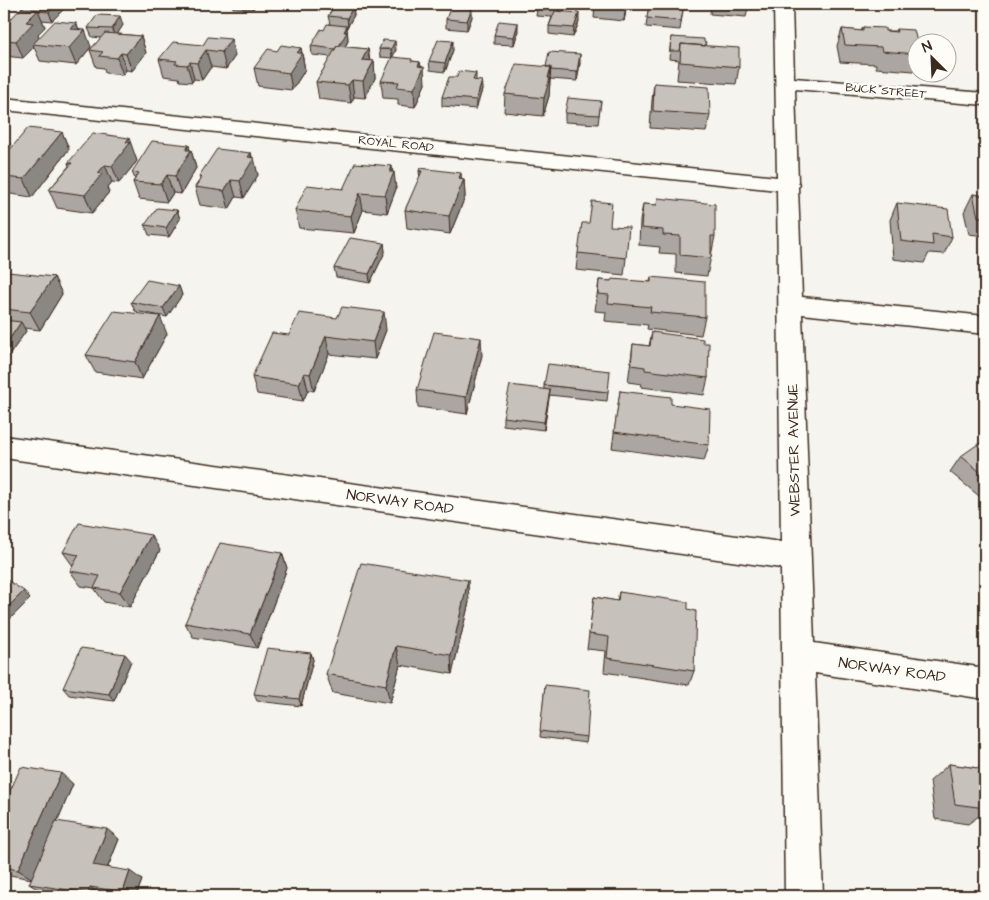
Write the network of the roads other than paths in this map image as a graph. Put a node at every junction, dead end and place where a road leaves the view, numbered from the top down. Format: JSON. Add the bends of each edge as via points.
{"nodes":[{"id":1,"x":783,"y":4,"type":"edge"},
{"id":2,"x":786,"y":83,"type":"junction"},
{"id":3,"x":985,"y":99,"type":"edge"},
{"id":4,"x":4,"y":104,"type":"edge"},
{"id":5,"x":789,"y":185,"type":"junction"},
{"id":6,"x":791,"y":304,"type":"junction"},
{"id":7,"x":985,"y":325,"type":"edge"},
{"id":8,"x":4,"y":447,"type":"edge"},
{"id":9,"x":796,"y":557,"type":"junction"},
{"id":10,"x":800,"y":656,"type":"junction"},
{"id":11,"x":985,"y":683,"type":"edge"},
{"id":12,"x":804,"y":896,"type":"edge"}],
"edges":[{"from":1,"to":2,"type":"street","name":"WEBSTER AVENUE"},
{"from":2,"to":3,"type":"street","name":"BUCK STREET"},
{"from":2,"to":5,"type":"street","name":"WEBSTER AVENUE"},
{"from":4,"to":5,"type":"street","name":"ROYAL ROAD"},
{"from":5,"to":6,"type":"street","name":"WEBSTER AVENUE"},
{"from":6,"to":7,"type":"street"},
{"from":6,"to":9,"type":"street","name":"WEBSTER AVENUE"},
{"from":8,"to":9,"type":"street","name":"NORWAY ROAD"},
{"from":9,"to":10,"type":"street","name":"WEBSTER AVENUE"},
{"from":10,"to":11,"type":"street","name":"NORWAY ROAD"},
{"from":10,"to":12,"type":"street","name":"WEBSTER AVENUE"}]}
